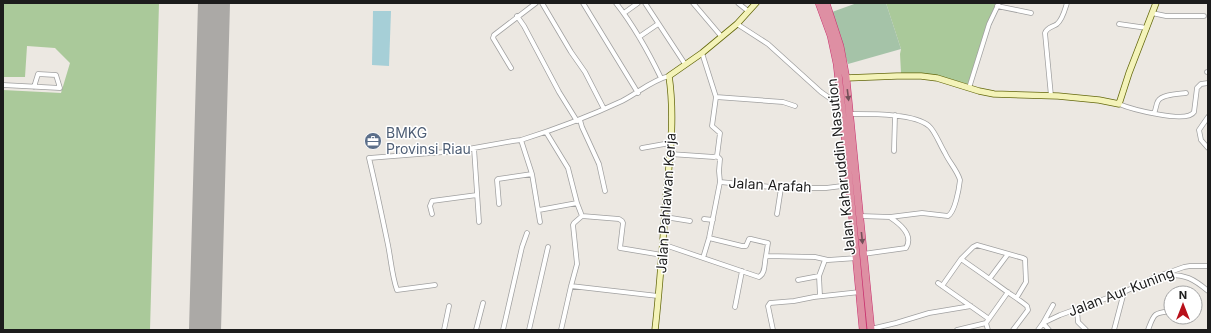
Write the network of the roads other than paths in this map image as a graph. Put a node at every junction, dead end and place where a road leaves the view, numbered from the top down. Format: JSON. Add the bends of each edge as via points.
{"nodes":[{"id":1,"x":536,"y":3,"type":"edge"},
{"id":2,"x":542,"y":3,"type":"edge"},
{"id":3,"x":583,"y":3,"type":"edge"},
{"id":4,"x":616,"y":3,"type":"edge"},
{"id":5,"x":638,"y":3,"type":"edge"},
{"id":6,"x":645,"y":3,"type":"edge"},
{"id":7,"x":693,"y":3,"type":"edge"},
{"id":8,"x":738,"y":3,"type":"edge"},
{"id":9,"x":756,"y":3,"type":"edge"},
{"id":10,"x":819,"y":3,"type":"edge"},
{"id":11,"x":826,"y":3,"type":"edge"},
{"id":12,"x":1067,"y":3,"type":"edge"},
{"id":13,"x":1156,"y":3,"type":"edge"},
{"id":14,"x":998,"y":4,"type":"edge"},
{"id":15,"x":748,"y":11,"type":"junction"},
{"id":16,"x":624,"y":13,"type":"junction"},
{"id":17,"x":1031,"y":13,"type":"dead end"},
{"id":18,"x":1152,"y":13,"type":"junction"},
{"id":19,"x":518,"y":16,"type":"junction"},
{"id":20,"x":1204,"y":16,"type":"dead end"},
{"id":21,"x":658,"y":24,"type":"junction"},
{"id":22,"x":737,"y":24,"type":"junction"},
{"id":23,"x":1119,"y":24,"type":"dead end"},
{"id":24,"x":1147,"y":28,"type":"junction"},
{"id":25,"x":721,"y":36,"type":"junction"},
{"id":26,"x":639,"y":37,"type":"junction"},
{"id":27,"x":702,"y":52,"type":"junction"},
{"id":28,"x":685,"y":64,"type":"junction"},
{"id":29,"x":511,"y":68,"type":"dead end"},
{"id":30,"x":669,"y":76,"type":"junction"},
{"id":31,"x":661,"y":78,"type":"junction"},
{"id":32,"x":846,"y":78,"type":"junction"},
{"id":33,"x":1208,"y":83,"type":"edge"},
{"id":34,"x":3,"y":85,"type":"edge"},
{"id":35,"x":34,"y":87,"type":"junction"},
{"id":36,"x":969,"y":88,"type":"junction"},
{"id":37,"x":638,"y":92,"type":"junction"},
{"id":38,"x":1186,"y":94,"type":"dead end"},
{"id":39,"x":1051,"y":96,"type":"junction"},
{"id":40,"x":716,"y":97,"type":"junction"},
{"id":41,"x":1119,"y":104,"type":"junction"},
{"id":42,"x":795,"y":106,"type":"dead end"},
{"id":43,"x":842,"y":107,"type":"junction"},
{"id":44,"x":604,"y":109,"type":"junction"},
{"id":45,"x":1154,"y":113,"type":"junction"},
{"id":46,"x":850,"y":114,"type":"junction"},
{"id":47,"x":895,"y":115,"type":"junction"},
{"id":48,"x":1208,"y":117,"type":"edge"},
{"id":49,"x":578,"y":120,"type":"junction"},
{"id":50,"x":546,"y":132,"type":"junction"},
{"id":51,"x":849,"y":137,"type":"junction"},
{"id":52,"x":521,"y":140,"type":"junction"},
{"id":53,"x":670,"y":143,"type":"junction"},
{"id":54,"x":474,"y":148,"type":"junction"},
{"id":55,"x":642,"y":148,"type":"dead end"},
{"id":56,"x":1208,"y":148,"type":"edge"},
{"id":57,"x":894,"y":151,"type":"dead end"},
{"id":58,"x":670,"y":154,"type":"junction"},
{"id":59,"x":717,"y":156,"type":"junction"},
{"id":60,"x":532,"y":174,"type":"junction"},
{"id":61,"x":720,"y":182,"type":"junction"},
{"id":62,"x":850,"y":185,"type":"junction"},
{"id":63,"x":782,"y":188,"type":"junction"},
{"id":64,"x":605,"y":191,"type":"dead end"},
{"id":65,"x":478,"y":195,"type":"junction"},
{"id":66,"x":577,"y":203,"type":"junction"},
{"id":67,"x":499,"y":204,"type":"dead end"},
{"id":68,"x":538,"y":210,"type":"junction"},
{"id":69,"x":432,"y":214,"type":"dead end"},
{"id":70,"x":777,"y":214,"type":"dead end"},
{"id":71,"x":582,"y":216,"type":"junction"},
{"id":72,"x":665,"y":216,"type":"junction"},
{"id":73,"x":860,"y":216,"type":"junction"},
{"id":74,"x":890,"y":217,"type":"junction"},
{"id":75,"x":704,"y":219,"type":"dead end"},
{"id":76,"x":713,"y":220,"type":"junction"},
{"id":77,"x":690,"y":221,"type":"dead end"},
{"id":78,"x":479,"y":222,"type":"dead end"},
{"id":79,"x":540,"y":222,"type":"dead end"},
{"id":80,"x":527,"y":233,"type":"dead end"},
{"id":81,"x":709,"y":238,"type":"junction"},
{"id":82,"x":662,"y":244,"type":"junction"},
{"id":83,"x":548,"y":247,"type":"dead end"},
{"id":84,"x":863,"y":254,"type":"junction"},
{"id":85,"x":1008,"y":254,"type":"junction"},
{"id":86,"x":662,"y":255,"type":"junction"},
{"id":87,"x":766,"y":256,"type":"junction"},
{"id":88,"x":703,"y":258,"type":"junction"},
{"id":89,"x":857,"y":258,"type":"junction"},
{"id":90,"x":825,"y":260,"type":"junction"},
{"id":91,"x":961,"y":260,"type":"junction"},
{"id":92,"x":1208,"y":266,"type":"edge"},
{"id":93,"x":742,"y":271,"type":"junction"},
{"id":94,"x":1164,"y":275,"type":"junction"},
{"id":95,"x":819,"y":276,"type":"junction"},
{"id":96,"x":990,"y":278,"type":"junction"},
{"id":97,"x":798,"y":280,"type":"dead end"},
{"id":98,"x":435,"y":285,"type":"dead end"},
{"id":99,"x":570,"y":286,"type":"junction"},
{"id":100,"x":1208,"y":291,"type":"edge"},
{"id":101,"x":860,"y":292,"type":"junction"},
{"id":102,"x":1008,"y":292,"type":"junction"},
{"id":103,"x":1124,"y":292,"type":"junction"},
{"id":104,"x":658,"y":296,"type":"junction"},
{"id":105,"x":820,"y":296,"type":"junction"},
{"id":106,"x":1017,"y":297,"type":"junction"},
{"id":107,"x":483,"y":303,"type":"dead end"},
{"id":108,"x":1053,"y":305,"type":"dead end"},
{"id":109,"x":449,"y":306,"type":"dead end"},
{"id":110,"x":971,"y":306,"type":"junction"},
{"id":111,"x":735,"y":308,"type":"dead end"},
{"id":112,"x":1077,"y":310,"type":"junction"},
{"id":113,"x":1163,"y":312,"type":"edge"},
{"id":114,"x":987,"y":321,"type":"junction"},
{"id":115,"x":1043,"y":323,"type":"junction"},
{"id":116,"x":444,"y":330,"type":"edge"},
{"id":117,"x":476,"y":330,"type":"edge"},
{"id":118,"x":502,"y":330,"type":"edge"},
{"id":119,"x":529,"y":330,"type":"edge"},
{"id":120,"x":561,"y":330,"type":"edge"},
{"id":121,"x":655,"y":330,"type":"edge"},
{"id":122,"x":773,"y":330,"type":"edge"},
{"id":123,"x":863,"y":330,"type":"edge"},
{"id":124,"x":871,"y":330,"type":"edge"},
{"id":125,"x":957,"y":330,"type":"edge"},
{"id":126,"x":988,"y":330,"type":"edge"},
{"id":127,"x":1013,"y":330,"type":"edge"},
{"id":128,"x":1038,"y":330,"type":"edge"},
{"id":129,"x":1048,"y":330,"type":"edge"},
{"id":130,"x":1086,"y":330,"type":"edge"},
{"id":131,"x":1114,"y":330,"type":"edge"},
{"id":132,"x":1148,"y":330,"type":"edge"}],
"edges":[{"from":1,"to":19,"type":"street"},
{"from":2,"to":44,"type":"street","via":[[585,72]]},
{"from":3,"to":37,"type":"street"},
{"from":4,"to":16,"type":"street"},
{"from":5,"to":16,"type":"street"},
{"from":6,"to":21,"type":"street"},
{"from":7,"to":25,"type":"street"},
{"from":8,"to":15,"type":"street"},
{"from":9,"to":15,"type":"street"},
{"from":10,"to":43,"type":"highway","name":"Jalan Kaharuddin Nasution","via":[[831,36]]},
{"from":11,"to":32,"type":"highway","name":"Jalan Kaharuddin Nasution","via":[[840,46]]},
{"from":12,"to":39,"type":"street","via":[[1060,21],[1045,33]]},
{"from":13,"to":18,"type":"street"},
{"from":14,"to":17,"type":"street"},
{"from":14,"to":36,"type":"street"},
{"from":15,"to":22,"type":"street"},
{"from":16,"to":26,"type":"street"},
{"from":18,"to":20,"type":"street","via":[[1166,16]]},
{"from":18,"to":24,"type":"street"},
{"from":19,"to":29,"type":"street","via":[[493,36]]},
{"from":19,"to":49,"type":"street","via":[[559,92]]},
{"from":21,"to":26,"type":"street"},
{"from":21,"to":28,"type":"street"},
{"from":22,"to":25,"type":"street"},
{"from":22,"to":43,"type":"street","via":[[768,44],[821,92]]},
{"from":23,"to":24,"type":"street"},
{"from":24,"to":41,"type":"street","via":[[1128,73]]},
{"from":25,"to":27,"type":"street"},
{"from":26,"to":31,"type":"street"},
{"from":27,"to":28,"type":"street"},
{"from":27,"to":40,"type":"street"},
{"from":28,"to":30,"type":"street"},
{"from":30,"to":31,"type":"street"},
{"from":30,"to":53,"type":"street","name":"Jalan Pahlawan Kerja","via":[[672,106]]},
{"from":31,"to":37,"type":"street"},
{"from":32,"to":36,"type":"street","via":[[921,76]]},
{"from":32,"to":46,"type":"highway","name":"Jalan Kaharuddin Nasution","one_way":true},
{"from":33,"to":45,"type":"street","via":[[1197,88],[1192,115],[1171,116]]},
{"from":34,"to":35,"type":"street"},
{"from":35,"to":35,"type":"street","via":[[38,74],[56,75],[60,88]]},
{"from":36,"to":39,"type":"street","via":[[994,94]]},
{"from":37,"to":44,"type":"street"},
{"from":38,"to":45,"type":"street","via":[[1161,98]]},
{"from":39,"to":41,"type":"street"},
{"from":40,"to":42,"type":"street","via":[[783,102]]},
{"from":40,"to":59,"type":"street","via":[[712,126],[720,133]]},
{"from":41,"to":45,"type":"street"},
{"from":43,"to":51,"type":"highway","name":"Jalan Kaharuddin Nasution"},
{"from":44,"to":49,"type":"street"},
{"from":46,"to":47,"type":"street"},
{"from":46,"to":51,"type":"highway","name":"Jalan Kaharuddin Nasution"},
{"from":47,"to":57,"type":"street"},
{"from":47,"to":74,"type":"street","via":[[929,126],[960,180],[950,215],[922,213]]},
{"from":48,"to":56,"type":"street","via":[[1199,130],[1201,140]]},
{"from":49,"to":50,"type":"street"},
{"from":49,"to":64,"type":"street","via":[[599,164]]},
{"from":50,"to":52,"type":"street"},
{"from":50,"to":66,"type":"street","via":[[568,168]]},
{"from":51,"to":62,"type":"highway","name":"Jalan Kaharuddin Nasution"},
{"from":51,"to":73,"type":"highway","name":"Jalan Kaharuddin Nasution"},
{"from":52,"to":54,"type":"street"},
{"from":52,"to":60,"type":"street"},
{"from":53,"to":55,"type":"street"},
{"from":53,"to":58,"type":"street","name":"Jalan Pahlawan Kerja"},
{"from":54,"to":65,"type":"street"},
{"from":54,"to":98,"type":"street","via":[[369,158],[397,290]]},
{"from":58,"to":59,"type":"street"},
{"from":58,"to":72,"type":"street","name":"Jalan Pahlawan Kerja"},
{"from":59,"to":61,"type":"street","via":[[720,159]]},
{"from":60,"to":67,"type":"street","via":[[498,179]]},
{"from":60,"to":68,"type":"street"},
{"from":61,"to":63,"type":"street","name":"Jalan Arafah"},
{"from":61,"to":76,"type":"street","name":"Jalan Arafah"},
{"from":62,"to":63,"type":"street","name":"Jalan Arafah"},
{"from":62,"to":89,"type":"highway","name":"Jalan Kaharuddin Nasution"},
{"from":63,"to":70,"type":"street"},
{"from":65,"to":69,"type":"street","via":[[432,201]]},
{"from":65,"to":78,"type":"street"},
{"from":66,"to":68,"type":"street"},
{"from":66,"to":71,"type":"street"},
{"from":68,"to":79,"type":"street"},
{"from":71,"to":86,"type":"street","via":[[619,219],[623,223],[620,248]]},
{"from":71,"to":99,"type":"street","via":[[573,225],[577,262]]},
{"from":72,"to":77,"type":"street"},
{"from":72,"to":82,"type":"street","name":"Jalan Pahlawan Kerja"},
{"from":73,"to":74,"type":"street"},
{"from":73,"to":84,"type":"highway","name":"Jalan Kaharuddin Nasution","one_way":true},
{"from":74,"to":84,"type":"street","via":[[901,225],[908,235],[906,248]]},
{"from":75,"to":76,"type":"street"},
{"from":76,"to":81,"type":"street","name":"Jalan Arafah"},
{"from":80,"to":118,"type":"street"},
{"from":81,"to":87,"type":"street","via":[[742,246],[746,246],[749,239],[768,243]]},
{"from":81,"to":88,"type":"street","name":"Jalan Arafah"},
{"from":82,"to":86,"type":"street","name":"Jalan Pahlawan Kerja"},
{"from":82,"to":88,"type":"street"},
{"from":83,"to":119,"type":"street"},
{"from":84,"to":124,"type":"highway","name":"Jalan Kaharuddin Nasution"},
{"from":85,"to":91,"type":"street","via":[[975,245]]},
{"from":85,"to":96,"type":"street"},
{"from":85,"to":106,"type":"street","via":[[1025,260],[1026,282]]},
{"from":86,"to":104,"type":"street","name":"Jalan Pahlawan Kerja"},
{"from":87,"to":90,"type":"street"},
{"from":87,"to":93,"type":"street","via":[[761,276]]},
{"from":88,"to":93,"type":"street"},
{"from":89,"to":90,"type":"street"},
{"from":89,"to":101,"type":"highway","name":"Jalan Kaharuddin Nasution"},
{"from":90,"to":95,"type":"street"},
{"from":91,"to":96,"type":"street"},
{"from":91,"to":110,"type":"street","via":[[940,284]]},
{"from":92,"to":94,"type":"street","name":"Jalan Aur Kuning","via":[[1190,266]]},
{"from":93,"to":111,"type":"street"},
{"from":94,"to":100,"type":"street","via":[[1176,274],[1190,278]]},
{"from":94,"to":103,"type":"street","name":"Jalan Aur Kuning"},
{"from":95,"to":97,"type":"street"},
{"from":95,"to":105,"type":"street"},
{"from":96,"to":102,"type":"street"},
{"from":99,"to":104,"type":"street"},
{"from":99,"to":120,"type":"street"},
{"from":101,"to":105,"type":"street"},
{"from":101,"to":123,"type":"highway","name":"Jalan Kaharuddin Nasution"},
{"from":102,"to":106,"type":"street"},
{"from":102,"to":114,"type":"street"},
{"from":103,"to":112,"type":"street","name":"Jalan Aur Kuning"},
{"from":103,"to":131,"type":"street"},
{"from":104,"to":121,"type":"street","name":"Jalan Pahlawan Kerja"},
{"from":105,"to":122,"type":"street","via":[[769,303]]},
{"from":106,"to":127,"type":"street","via":[[1028,308]]},
{"from":107,"to":117,"type":"street"},
{"from":108,"to":115,"type":"street"},
{"from":109,"to":116,"type":"street"},
{"from":110,"to":114,"type":"street"},
{"from":110,"to":124,"type":"street","via":[[922,315]]},
{"from":112,"to":115,"type":"street","name":"Jalan Aur Kuning"},
{"from":112,"to":130,"type":"street","via":[[1078,322]]},
{"from":113,"to":132,"type":"street","via":[[1155,315]]},
{"from":114,"to":125,"type":"street"},
{"from":114,"to":126,"type":"street"},
{"from":115,"to":128,"type":"street","name":"Jalan Aur Kuning"},
{"from":115,"to":129,"type":"street"}]}
